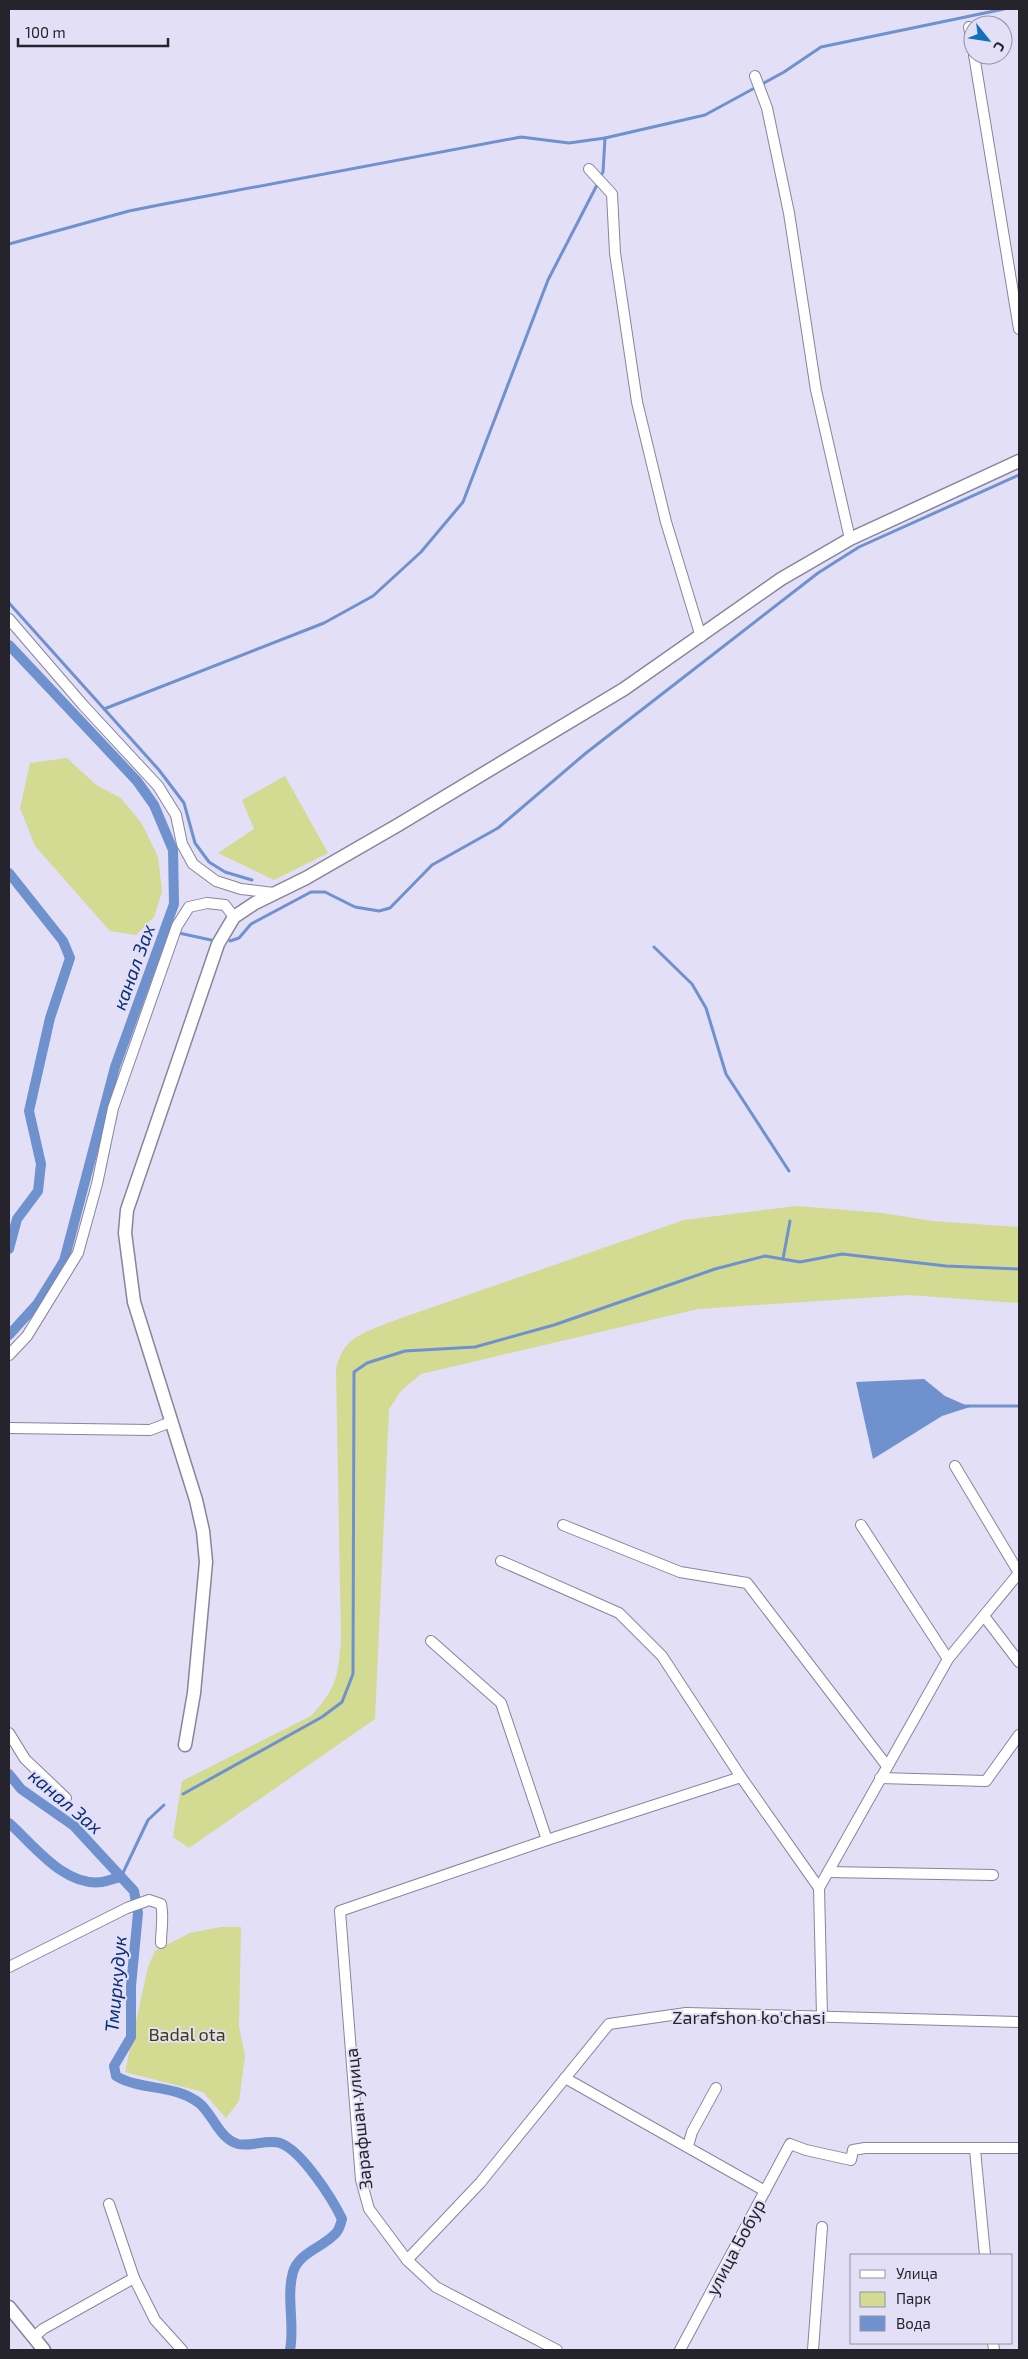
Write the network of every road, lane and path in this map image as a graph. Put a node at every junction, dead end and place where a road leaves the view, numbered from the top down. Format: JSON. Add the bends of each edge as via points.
{"nodes":[{"id":1,"x":976,"y":65,"type":"edge"},
{"id":2,"x":755,"y":76,"type":"dead end"},
{"id":3,"x":589,"y":169,"type":"dead end"},
{"id":4,"x":1019,"y":328,"type":"edge"},
{"id":5,"x":1019,"y":461,"type":"edge"},
{"id":6,"x":850,"y":539,"type":"junction"},
{"id":7,"x":9,"y":619,"type":"edge"},
{"id":8,"x":701,"y":637,"type":"junction"},
{"id":9,"x":241,"y":889,"type":"junction"},
{"id":10,"x":274,"y":893,"type":"junction"},
{"id":11,"x":225,"y":905,"type":"junction"},
{"id":12,"x":234,"y":917,"type":"junction"},
{"id":13,"x":9,"y":1355,"type":"edge"},
{"id":14,"x":171,"y":1422,"type":"junction"},
{"id":15,"x":9,"y":1428,"type":"edge"},
{"id":16,"x":954,"y":1466,"type":"dead end"},
{"id":17,"x":562,"y":1525,"type":"dead end"},
{"id":18,"x":861,"y":1525,"type":"dead end"},
{"id":19,"x":502,"y":1561,"type":"dead end"},
{"id":20,"x":1019,"y":1573,"type":"edge"},
{"id":21,"x":984,"y":1616,"type":"junction"},
{"id":22,"x":431,"y":1642,"type":"dead end"},
{"id":23,"x":948,"y":1659,"type":"junction"},
{"id":24,"x":1019,"y":1662,"type":"edge"},
{"id":25,"x":9,"y":1733,"type":"edge"},
{"id":26,"x":1019,"y":1735,"type":"edge"},
{"id":27,"x":184,"y":1745,"type":"dead end"},
{"id":28,"x":887,"y":1766,"type":"junction"},
{"id":29,"x":741,"y":1777,"type":"junction"},
{"id":30,"x":880,"y":1778,"type":"junction"},
{"id":31,"x":66,"y":1798,"type":"dead end"},
{"id":32,"x":546,"y":1840,"type":"junction"},
{"id":33,"x":828,"y":1872,"type":"junction"},
{"id":34,"x":993,"y":1875,"type":"dead end"},
{"id":35,"x":819,"y":1888,"type":"junction"},
{"id":36,"x":161,"y":1943,"type":"dead end"},
{"id":37,"x":9,"y":1967,"type":"edge"},
{"id":38,"x":822,"y":2016,"type":"junction"},
{"id":39,"x":1019,"y":2022,"type":"edge"},
{"id":40,"x":565,"y":2078,"type":"junction"},
{"id":41,"x":716,"y":2088,"type":"dead end"},
{"id":42,"x":688,"y":2146,"type":"junction"},
{"id":43,"x":1019,"y":2148,"type":"edge"},
{"id":44,"x":975,"y":2150,"type":"junction"},
{"id":45,"x":765,"y":2191,"type":"junction"},
{"id":46,"x":109,"y":2204,"type":"dead end"},
{"id":47,"x":822,"y":2227,"type":"dead end"},
{"id":48,"x":985,"y":2254,"type":"edge"},
{"id":49,"x":407,"y":2260,"type":"junction"},
{"id":50,"x":134,"y":2278,"type":"junction"},
{"id":51,"x":9,"y":2306,"type":"edge"},
{"id":52,"x":34,"y":2338,"type":"junction"},
{"id":53,"x":44,"y":2350,"type":"edge"},
{"id":54,"x":182,"y":2350,"type":"edge"},
{"id":55,"x":556,"y":2350,"type":"edge"},
{"id":56,"x":680,"y":2350,"type":"edge"},
{"id":57,"x":813,"y":2350,"type":"edge"}],
"edges":[{"from":1,"to":4,"type":"street"},
{"from":2,"to":6,"type":"street","via":[[767,108],[788,214],[816,390]]},
{"from":3,"to":8,"type":"street","via":[[612,194],[615,253],[636,402],[666,522]]},
{"from":5,"to":6,"type":"main road"},
{"from":6,"to":8,"type":"main road","via":[[781,579]]},
{"from":7,"to":9,"type":"street","via":[[158,786],[176,815],[182,844],[193,864],[216,881]]},
{"from":8,"to":10,"type":"main road","via":[[624,689],[398,825]]},
{"from":9,"to":10,"type":"street"},
{"from":9,"to":11,"type":"street"},
{"from":10,"to":12,"type":"main road"},
{"from":11,"to":12,"type":"street"},
{"from":11,"to":13,"type":"street","via":[[208,903],[189,907],[177,926],[113,1108],[78,1253],[27,1336]]},
{"from":12,"to":14,"type":"main road","via":[[218,944],[127,1210],[125,1233],[134,1302]]},
{"from":14,"to":15,"type":"street","via":[[150,1430]]},
{"from":14,"to":27,"type":"main road","via":[[204,1531],[206,1562],[194,1693]]},
{"from":16,"to":20,"type":"street"},
{"from":17,"to":28,"type":"street","via":[[680,1572],[747,1583]]},
{"from":18,"to":23,"type":"street"},
{"from":19,"to":29,"type":"street","via":[[619,1613],[662,1656]]},
{"from":20,"to":21,"type":"street"},
{"from":21,"to":23,"type":"street"},
{"from":21,"to":24,"type":"street"},
{"from":22,"to":32,"type":"street","via":[[501,1703]]},
{"from":23,"to":28,"type":"street"},
{"from":25,"to":31,"type":"street","via":[[25,1759]]},
{"from":26,"to":30,"type":"street","via":[[986,1781]]},
{"from":28,"to":30,"type":"street"},
{"from":29,"to":32,"type":"street"},
{"from":29,"to":35,"type":"street"},
{"from":30,"to":33,"type":"street"},
{"from":32,"to":49,"type":"street","name":"Зарафшан улица","via":[[340,1911],[361,2180],[370,2209]]},
{"from":33,"to":34,"type":"street"},
{"from":33,"to":35,"type":"street"},
{"from":35,"to":38,"type":"street"},
{"from":36,"to":37,"type":"street","via":[[160,1927],[164,1915],[161,1904],[149,1900]]},
{"from":38,"to":39,"type":"street","name":"Zarafshon ko'chasi"},
{"from":38,"to":40,"type":"street","name":"Zarafshon ko'chasi","via":[[686,2013],[609,2024]]},
{"from":40,"to":42,"type":"street"},
{"from":40,"to":49,"type":"street","name":"Zarafshon ko'chasi","via":[[480,2183]]},
{"from":41,"to":42,"type":"street"},
{"from":42,"to":45,"type":"street"},
{"from":43,"to":44,"type":"street"},
{"from":44,"to":45,"type":"street","name":"улица Бобур","via":[[865,2148],[853,2150],[851,2160],[790,2144]]},
{"from":44,"to":48,"type":"street"},
{"from":45,"to":56,"type":"street","name":"улица Бобур"},
{"from":46,"to":50,"type":"street"},
{"from":47,"to":57,"type":"street"},
{"from":49,"to":55,"type":"street","name":"Зарафшан улица","via":[[436,2287]]},
{"from":50,"to":52,"type":"street","via":[[43,2329]]},
{"from":50,"to":54,"type":"street","via":[[155,2320]]},
{"from":51,"to":52,"type":"main road"},
{"from":52,"to":53,"type":"main road"}]}
